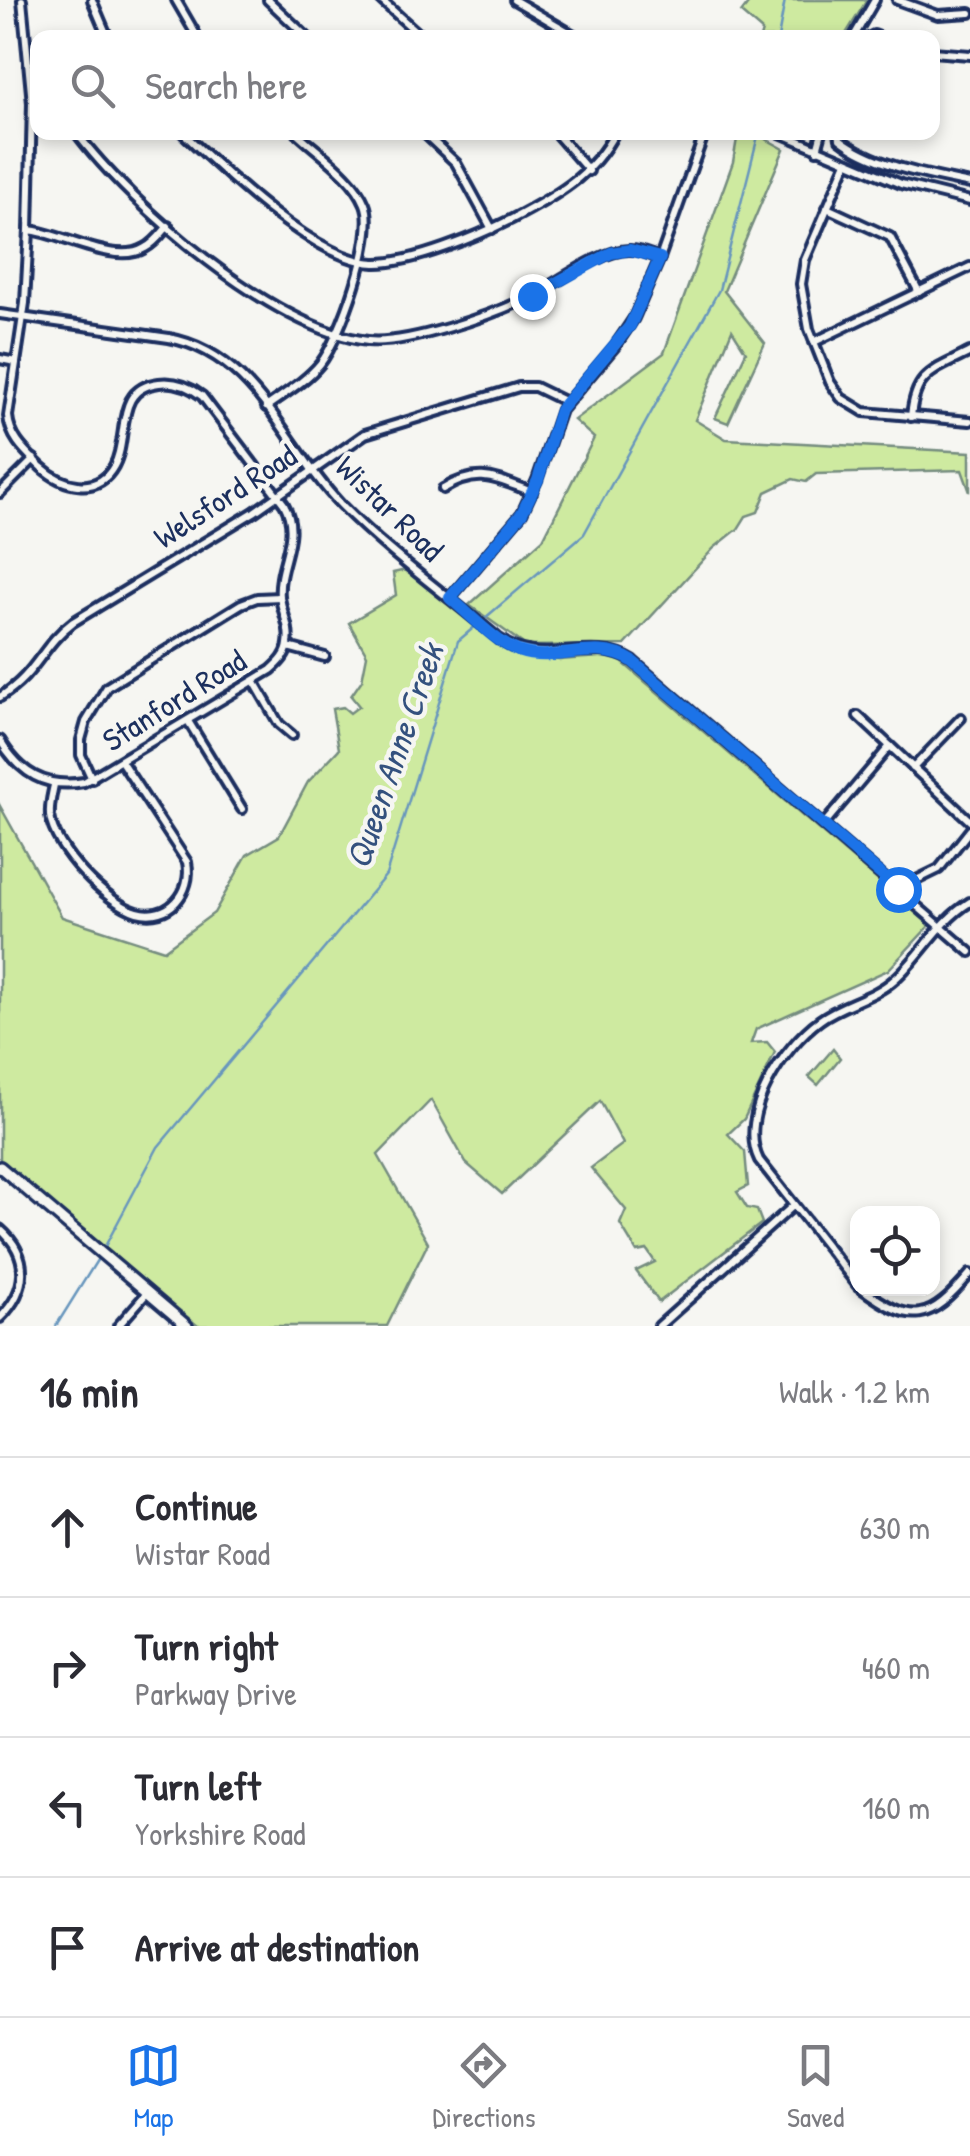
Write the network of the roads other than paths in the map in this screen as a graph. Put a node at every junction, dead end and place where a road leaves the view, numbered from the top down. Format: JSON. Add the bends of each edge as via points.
{"nodes":[{"id":1,"x":22,"y":0,"type":"edge"},
{"id":2,"x":92,"y":0,"type":"edge"},
{"id":3,"x":176,"y":0,"type":"edge"},
{"id":4,"x":268,"y":0,"type":"edge"},
{"id":5,"x":381,"y":0,"type":"edge"},
{"id":6,"x":514,"y":0,"type":"edge"},
{"id":7,"x":875,"y":0,"type":"edge"},
{"id":8,"x":897,"y":0,"type":"edge"},
{"id":9,"x":970,"y":13,"type":"edge"},
{"id":10,"x":105,"y":30,"type":"edge"},
{"id":11,"x":193,"y":30,"type":"edge"},
{"id":12,"x":300,"y":30,"type":"edge"},
{"id":13,"x":414,"y":30,"type":"edge"},
{"id":14,"x":565,"y":30,"type":"edge"},
{"id":15,"x":856,"y":30,"type":"edge"},
{"id":16,"x":940,"y":53,"type":"edge"},
{"id":17,"x":970,"y":55,"type":"edge"},
{"id":18,"x":30,"y":64,"type":"edge"},
{"id":19,"x":33,"y":140,"type":"edge"},
{"id":20,"x":82,"y":140,"type":"edge"},
{"id":21,"x":191,"y":140,"type":"edge"},
{"id":22,"x":305,"y":140,"type":"edge"},
{"id":23,"x":431,"y":140,"type":"edge"},
{"id":24,"x":562,"y":140,"type":"edge"},
{"id":25,"x":610,"y":140,"type":"edge"},
{"id":26,"x":702,"y":140,"type":"edge"},
{"id":27,"x":795,"y":140,"type":"edge"},
{"id":28,"x":820,"y":140,"type":"edge"},
{"id":29,"x":841,"y":140,"type":"edge"},
{"id":30,"x":817,"y":150,"type":"junction"},
{"id":31,"x":847,"y":162,"type":"junction"},
{"id":32,"x":589,"y":170,"type":"junction"},
{"id":33,"x":970,"y":184,"type":"edge"},
{"id":34,"x":970,"y":201,"type":"edge"},
{"id":35,"x":828,"y":208,"type":"junction"},
{"id":36,"x":168,"y":226,"type":"junction"},
{"id":37,"x":492,"y":229,"type":"junction"},
{"id":38,"x":28,"y":230,"type":"junction"},
{"id":39,"x":660,"y":258,"type":"junction"},
{"id":40,"x":363,"y":261,"type":"junction"},
{"id":41,"x":970,"y":267,"type":"edge"},
{"id":42,"x":919,"y":292,"type":"junction"},
{"id":43,"x":0,"y":314,"type":"edge"},
{"id":44,"x":23,"y":317,"type":"junction"},
{"id":45,"x":335,"y":334,"type":"junction"},
{"id":46,"x":814,"y":342,"type":"junction"},
{"id":47,"x":970,"y":352,"type":"edge"},
{"id":48,"x":0,"y":360,"type":"edge"},
{"id":49,"x":16,"y":362,"type":"junction"},
{"id":50,"x":566,"y":402,"type":"junction"},
{"id":51,"x":266,"y":407,"type":"junction"},
{"id":52,"x":910,"y":417,"type":"junction"},
{"id":53,"x":970,"y":421,"type":"edge"},
{"id":54,"x":4,"y":422,"type":"edge"},
{"id":55,"x":34,"y":459,"type":"junction"},
{"id":56,"x":313,"y":469,"type":"junction"},
{"id":57,"x":443,"y":489,"type":"dead end"},
{"id":58,"x":532,"y":492,"type":"junction"},
{"id":59,"x":0,"y":493,"type":"edge"},
{"id":60,"x":277,"y":495,"type":"junction"},
{"id":61,"x":280,"y":597,"type":"junction"},
{"id":62,"x":450,"y":598,"type":"junction"},
{"id":63,"x":288,"y":647,"type":"junction"},
{"id":64,"x":325,"y":657,"type":"dead end"},
{"id":65,"x":254,"y":680,"type":"junction"},
{"id":66,"x":0,"y":696,"type":"edge"},
{"id":67,"x":858,"y":716,"type":"dead end"},
{"id":68,"x":961,"y":718,"type":"dead end"},
{"id":69,"x":188,"y":721,"type":"junction"},
{"id":70,"x":292,"y":735,"type":"dead end"},
{"id":71,"x":0,"y":740,"type":"edge"},
{"id":72,"x":890,"y":746,"type":"junction"},
{"id":73,"x":122,"y":761,"type":"junction"},
{"id":74,"x":914,"y":768,"type":"junction"},
{"id":75,"x":92,"y":779,"type":"junction"},
{"id":76,"x":54,"y":784,"type":"junction"},
{"id":77,"x":242,"y":809,"type":"dead end"},
{"id":78,"x":970,"y":821,"type":"edge"},
{"id":79,"x":824,"y":824,"type":"junction"},
{"id":80,"x":969,"y":832,"type":"edge"},
{"id":81,"x":898,"y":889,"type":"junction"},
{"id":82,"x":970,"y":902,"type":"edge"},
{"id":83,"x":941,"y":926,"type":"junction"},
{"id":84,"x":970,"y":952,"type":"edge"},
{"id":85,"x":0,"y":1167,"type":"edge"},
{"id":86,"x":794,"y":1205,"type":"junction"},
{"id":87,"x":0,"y":1228,"type":"edge"},
{"id":88,"x":970,"y":1274,"type":"edge"},
{"id":89,"x":850,"y":1276,"type":"edge"},
{"id":90,"x":147,"y":1292,"type":"junction"},
{"id":91,"x":873,"y":1296,"type":"edge"},
{"id":92,"x":0,"y":1318,"type":"edge"},
{"id":93,"x":118,"y":1326,"type":"edge"},
{"id":94,"x":186,"y":1326,"type":"edge"},
{"id":95,"x":659,"y":1326,"type":"edge"}],
"edges":[{"from":1,"to":18,"type":"street","name":"Stanford Road"},
{"from":2,"to":10,"type":"street"},
{"from":3,"to":11,"type":"street"},
{"from":4,"to":12,"type":"street"},
{"from":5,"to":13,"type":"street"},
{"from":6,"to":14,"type":"street"},
{"from":7,"to":15,"type":"street"},
{"from":8,"to":9,"type":"street","via":[[938,15]]},
{"from":16,"to":17,"type":"street"},
{"from":19,"to":38,"type":"street","name":"Stanford Road"},
{"from":20,"to":36,"type":"street"},
{"from":21,"to":40,"type":"street","via":[[264,207]]},
{"from":22,"to":40,"type":"street","via":[[365,202],[370,228]]},
{"from":23,"to":37,"type":"street","via":[[456,164]]},
{"from":24,"to":32,"type":"street"},
{"from":25,"to":32,"type":"street"},
{"from":26,"to":39,"type":"street"},
{"from":27,"to":30,"type":"street"},
{"from":28,"to":30,"type":"street"},
{"from":29,"to":33,"type":"street"},
{"from":30,"to":31,"type":"street"},
{"from":31,"to":34,"type":"street"},
{"from":31,"to":35,"type":"street"},
{"from":32,"to":37,"type":"street"},
{"from":35,"to":42,"type":"street","via":[[890,237]]},
{"from":35,"to":46,"type":"street","via":[[802,272],[803,308]]},
{"from":36,"to":38,"type":"street","via":[[135,253]]},
{"from":36,"to":45,"type":"street","via":[[231,278]]},
{"from":37,"to":40,"type":"street","via":[[403,258]]},
{"from":38,"to":44,"type":"street","name":"Stanford Road"},
{"from":39,"to":45,"type":"street","via":[[611,253],[512,306],[408,337],[378,341]]},
{"from":39,"to":50,"type":"street","via":[[630,326]]},
{"from":40,"to":45,"type":"street"},
{"from":41,"to":42,"type":"street"},
{"from":42,"to":46,"type":"street"},
{"from":43,"to":44,"type":"street","name":"Wistar Road"},
{"from":44,"to":49,"type":"street","name":"Stanford Road"},
{"from":44,"to":51,"type":"street","name":"Wistar Road","via":[[197,344],[234,368]]},
{"from":45,"to":51,"type":"street","via":[[314,370]]},
{"from":46,"to":52,"type":"street","via":[[841,398],[864,412]]},
{"from":47,"to":52,"type":"street","via":[[922,378]]},
{"from":48,"to":49,"type":"street"},
{"from":49,"to":54,"type":"street","name":"Stanford Road"},
{"from":50,"to":56,"type":"street","name":"Welsford Road","via":[[536,387],[519,387],[380,428]]},
{"from":50,"to":58,"type":"street"},
{"from":51,"to":56,"type":"street","name":"Wistar Road"},
{"from":52,"to":53,"type":"street"},
{"from":54,"to":55,"type":"street","name":"Stanford Road"},
{"from":55,"to":59,"type":"street"},
{"from":55,"to":60,"type":"street","name":"Stanford Road","via":[[66,484],[99,481],[116,461],[132,398],[151,385],[184,386],[202,396]]},
{"from":56,"to":60,"type":"street","name":"Welsford Road"},
{"from":56,"to":62,"type":"street","name":"Wistar Road","via":[[351,514]]},
{"from":57,"to":58,"type":"street","via":[[479,475]]},
{"from":58,"to":62,"type":"street","via":[[514,524]]},
{"from":60,"to":61,"type":"street","name":"Stanford Road","via":[[292,527]]},
{"from":60,"to":66,"type":"street","name":"Welsford Road","via":[[73,622],[27,678]]},
{"from":61,"to":63,"type":"street","name":"Stanford Road"},
{"from":61,"to":75,"type":"street","via":[[240,604],[107,687],[80,740]]},
{"from":62,"to":79,"type":"street","name":"Wistar Road","via":[[525,652],[599,650],[626,657]]},
{"from":63,"to":64,"type":"street"},
{"from":63,"to":65,"type":"street","name":"Stanford Road","via":[[280,662]]},
{"from":65,"to":69,"type":"street","name":"Stanford Road"},
{"from":65,"to":70,"type":"street"},
{"from":67,"to":72,"type":"street"},
{"from":68,"to":74,"type":"street"},
{"from":69,"to":73,"type":"street","name":"Stanford Road"},
{"from":69,"to":77,"type":"street"},
{"from":71,"to":76,"type":"street","via":[[20,768]]},
{"from":72,"to":74,"type":"street"},
{"from":72,"to":79,"type":"street"},
{"from":73,"to":75,"type":"street","name":"Stanford Road"},
{"from":73,"to":76,"type":"street","via":[[187,862],[185,891],[164,911],[135,911],[85,875],[53,826]]},
{"from":74,"to":78,"type":"street"},
{"from":75,"to":76,"type":"street","name":"Stanford Road"},
{"from":79,"to":81,"type":"street","name":"Wistar Road"},
{"from":80,"to":81,"type":"street","via":[[940,869]]},
{"from":81,"to":83,"type":"street","name":"Wistar Road"},
{"from":82,"to":83,"type":"street"},
{"from":83,"to":84,"type":"street","name":"Wistar Road"},
{"from":83,"to":86,"type":"street","via":[[892,982],[821,1019],[778,1067],[756,1111],[752,1137],[759,1160]]},
{"from":85,"to":90,"type":"main road"},
{"from":86,"to":89,"type":"street"},
{"from":86,"to":95,"type":"street"},
{"from":87,"to":92,"type":"street","via":[[20,1254],[23,1276]]},
{"from":88,"to":91,"type":"street","via":[[940,1308],[921,1316],[898,1312]]},
{"from":90,"to":93,"type":"street"},
{"from":90,"to":94,"type":"main road"}]}
